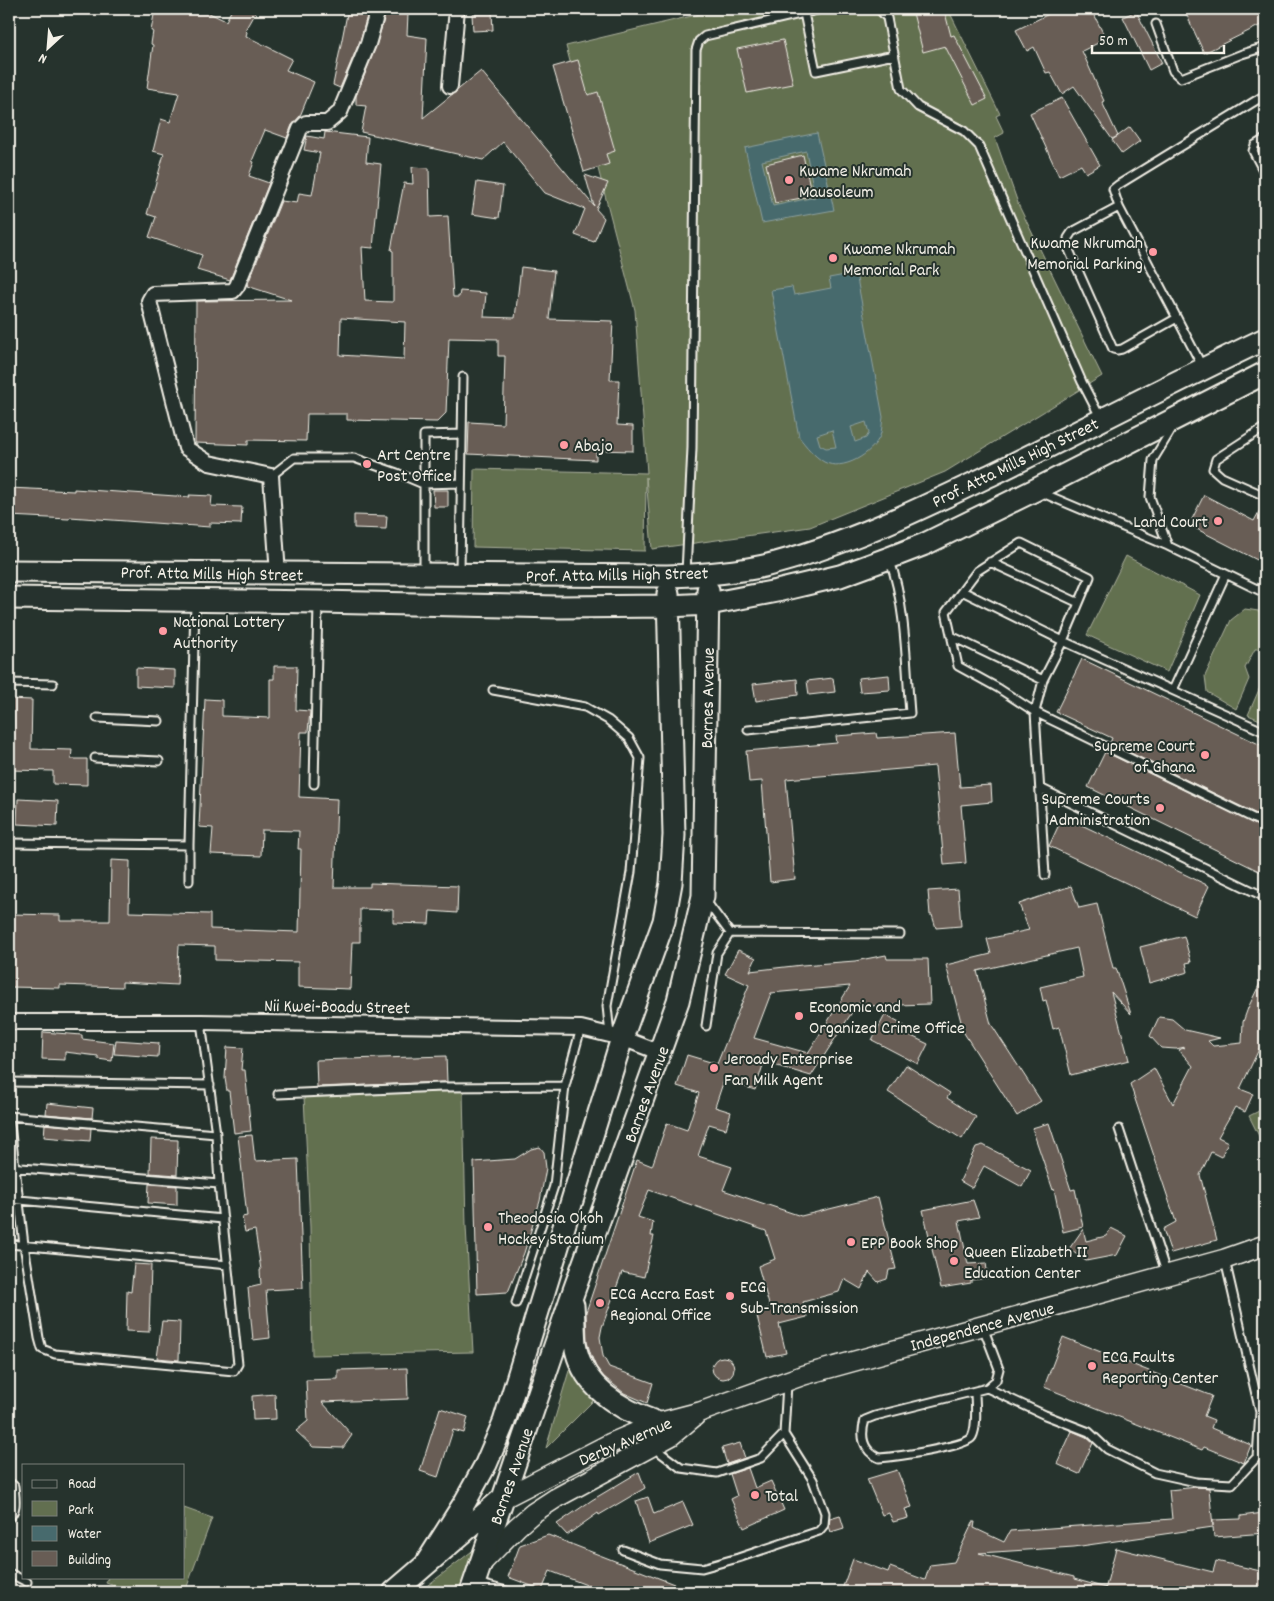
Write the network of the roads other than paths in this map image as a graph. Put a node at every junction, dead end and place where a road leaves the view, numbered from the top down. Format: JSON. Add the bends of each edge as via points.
{"nodes":[{"id":1,"x":378,"y":9,"type":"edge"},
{"id":2,"x":457,"y":9,"type":"edge"},
{"id":3,"x":822,"y":9,"type":"edge"},
{"id":4,"x":879,"y":9,"type":"edge"},
{"id":5,"x":804,"y":13,"type":"junction"},
{"id":6,"x":1156,"y":24,"type":"dead end"},
{"id":7,"x":1265,"y":47,"type":"edge"},
{"id":8,"x":894,"y":55,"type":"junction"},
{"id":9,"x":450,"y":86,"type":"dead end"},
{"id":10,"x":1265,"y":95,"type":"edge"},
{"id":11,"x":1265,"y":139,"type":"edge"},
{"id":12,"x":1265,"y":174,"type":"edge"},
{"id":13,"x":1119,"y":207,"type":"junction"},
{"id":14,"x":1178,"y":318,"type":"junction"},
{"id":15,"x":1265,"y":339,"type":"edge"},
{"id":16,"x":1204,"y":368,"type":"junction"},
{"id":17,"x":1265,"y":373,"type":"edge"},
{"id":18,"x":463,"y":377,"type":"dead end"},
{"id":19,"x":1180,"y":416,"type":"junction"},
{"id":20,"x":1101,"y":420,"type":"junction"},
{"id":21,"x":1265,"y":427,"type":"edge"},
{"id":22,"x":462,"y":434,"type":"junction"},
{"id":23,"x":271,"y":476,"type":"junction"},
{"id":24,"x":461,"y":483,"type":"junction"},
{"id":25,"x":423,"y":484,"type":"junction"},
{"id":26,"x":1035,"y":490,"type":"junction"},
{"id":27,"x":1265,"y":496,"type":"edge"},
{"id":28,"x":1168,"y":546,"type":"junction"},
{"id":29,"x":889,"y":558,"type":"junction"},
{"id":30,"x":990,"y":562,"type":"junction"},
{"id":31,"x":9,"y":571,"type":"edge"},
{"id":32,"x":278,"y":574,"type":"junction"},
{"id":33,"x":1226,"y":574,"type":"junction"},
{"id":34,"x":424,"y":575,"type":"junction"},
{"id":35,"x":460,"y":575,"type":"junction"},
{"id":36,"x":708,"y":575,"type":"junction"},
{"id":37,"x":676,"y":576,"type":"junction"},
{"id":38,"x":962,"y":591,"type":"junction"},
{"id":39,"x":1265,"y":593,"type":"edge"},
{"id":40,"x":9,"y":598,"type":"edge"},
{"id":41,"x":195,"y":600,"type":"junction"},
{"id":42,"x":318,"y":602,"type":"junction"},
{"id":43,"x":709,"y":604,"type":"junction"},
{"id":44,"x":1079,"y":604,"type":"junction"},
{"id":45,"x":668,"y":606,"type":"junction"},
{"id":46,"x":951,"y":636,"type":"junction"},
{"id":47,"x":1063,"y":641,"type":"junction"},
{"id":48,"x":1043,"y":680,"type":"junction"},
{"id":49,"x":9,"y":683,"type":"edge"},
{"id":50,"x":53,"y":684,"type":"dead end"},
{"id":51,"x":492,"y":690,"type":"dead end"},
{"id":52,"x":1173,"y":690,"type":"junction"},
{"id":53,"x":1035,"y":712,"type":"junction"},
{"id":54,"x":97,"y":718,"type":"dead end"},
{"id":55,"x":159,"y":721,"type":"dead end"},
{"id":56,"x":748,"y":730,"type":"dead end"},
{"id":57,"x":1265,"y":732,"type":"edge"},
{"id":58,"x":95,"y":758,"type":"dead end"},
{"id":59,"x":158,"y":761,"type":"dead end"},
{"id":60,"x":314,"y":784,"type":"dead end"},
{"id":61,"x":1040,"y":788,"type":"junction"},
{"id":62,"x":1265,"y":824,"type":"edge"},
{"id":63,"x":9,"y":842,"type":"edge"},
{"id":64,"x":190,"y":844,"type":"junction"},
{"id":65,"x":1046,"y":876,"type":"dead end"},
{"id":66,"x":189,"y":882,"type":"dead end"},
{"id":67,"x":703,"y":896,"type":"junction"},
{"id":68,"x":1265,"y":897,"type":"edge"},
{"id":69,"x":730,"y":933,"type":"junction"},
{"id":70,"x":900,"y":934,"type":"dead end"},
{"id":71,"x":9,"y":1022,"type":"edge"},
{"id":72,"x":201,"y":1022,"type":"junction"},
{"id":73,"x":706,"y":1026,"type":"dead end"},
{"id":74,"x":580,"y":1028,"type":"junction"},
{"id":75,"x":616,"y":1036,"type":"junction"},
{"id":76,"x":661,"y":1053,"type":"junction"},
{"id":77,"x":9,"y":1082,"type":"edge"},
{"id":78,"x":210,"y":1086,"type":"junction"},
{"id":79,"x":565,"y":1086,"type":"junction"},
{"id":80,"x":278,"y":1094,"type":"dead end"},
{"id":81,"x":9,"y":1116,"type":"edge"},
{"id":82,"x":1119,"y":1128,"type":"dead end"},
{"id":83,"x":216,"y":1134,"type":"junction"},
{"id":84,"x":11,"y":1167,"type":"edge"},
{"id":85,"x":219,"y":1184,"type":"junction"},
{"id":86,"x":9,"y":1198,"type":"edge"},
{"id":87,"x":18,"y":1200,"type":"junction"},
{"id":88,"x":223,"y":1219,"type":"junction"},
{"id":89,"x":9,"y":1244,"type":"edge"},
{"id":90,"x":24,"y":1245,"type":"junction"},
{"id":91,"x":1265,"y":1245,"type":"edge"},
{"id":92,"x":1225,"y":1259,"type":"junction"},
{"id":93,"x":228,"y":1265,"type":"junction"},
{"id":94,"x":1167,"y":1275,"type":"junction"},
{"id":95,"x":573,"y":1293,"type":"junction"},
{"id":96,"x":516,"y":1303,"type":"dead end"},
{"id":97,"x":983,"y":1326,"type":"junction"},
{"id":98,"x":787,"y":1381,"type":"junction"},
{"id":99,"x":987,"y":1388,"type":"junction"},
{"id":100,"x":975,"y":1391,"type":"junction"},
{"id":101,"x":700,"y":1412,"type":"junction"},
{"id":102,"x":658,"y":1423,"type":"junction"},
{"id":103,"x":784,"y":1434,"type":"junction"},
{"id":104,"x":652,"y":1446,"type":"junction"},
{"id":105,"x":9,"y":1482,"type":"edge"},
{"id":106,"x":504,"y":1498,"type":"junction"},
{"id":107,"x":9,"y":1518,"type":"edge"},
{"id":108,"x":623,"y":1550,"type":"dead end"},
{"id":109,"x":427,"y":1562,"type":"junction"},
{"id":110,"x":9,"y":1573,"type":"edge"},
{"id":111,"x":474,"y":1580,"type":"edge"},
{"id":112,"x":27,"y":1582,"type":"dead end"},
{"id":113,"x":394,"y":1592,"type":"edge"},
{"id":114,"x":510,"y":1592,"type":"edge"}],
"edges":[{"from":1,"to":23,"type":"street","via":[[368,44],[340,112],[327,123],[306,123],[300,129],[237,286],[233,291],[153,294],[149,301],[186,448],[209,463]]},
{"from":2,"to":9,"type":"street"},
{"from":3,"to":5,"type":"lane"},
{"from":4,"to":8,"type":"lane","via":[[887,18]]},
{"from":5,"to":8,"type":"lane","via":[[816,72]]},
{"from":5,"to":37,"type":"lane","via":[[705,36],[696,50],[692,438]]},
{"from":6,"to":7,"type":"lane","via":[[1173,71],[1180,78]]},
{"from":8,"to":20,"type":"lane","via":[[901,89],[910,101],[964,132],[979,146]]},
{"from":10,"to":13,"type":"lane","via":[[1118,184],[1113,189]]},
{"from":11,"to":12,"type":"lane","via":[[1253,150]]},
{"from":13,"to":14,"type":"lane"},
{"from":13,"to":14,"type":"lane","via":[[1072,232],[1068,238],[1069,250],[1113,349],[1122,349]]},
{"from":14,"to":16,"type":"lane"},
{"from":15,"to":16,"type":"main road","name":"Prof. Atta Mills High Street"},
{"from":16,"to":20,"type":"main road","name":"Prof. Atta Mills High Street"},
{"from":17,"to":19,"type":"main road","name":"Prof. Atta Mills High Street"},
{"from":18,"to":22,"type":"lane"},
{"from":19,"to":26,"type":"main road","name":"Prof. Atta Mills High Street"},
{"from":19,"to":28,"type":"lane","via":[[1153,460],[1150,497]]},
{"from":20,"to":36,"type":"main road","name":"Prof. Atta Mills High Street","via":[[867,532],[762,566]]},
{"from":21,"to":27,"type":"lane","via":[[1216,459],[1213,469],[1222,477]]},
{"from":22,"to":24,"type":"lane"},
{"from":22,"to":25,"type":"lane","via":[[424,435]]},
{"from":23,"to":25,"type":"lane","via":[[294,458],[354,458]]},
{"from":23,"to":32,"type":"street"},
{"from":24,"to":25,"type":"lane"},
{"from":24,"to":35,"type":"lane"},
{"from":25,"to":34,"type":"lane"},
{"from":26,"to":28,"type":"lane"},
{"from":26,"to":29,"type":"main road","name":"Prof. Atta Mills High Street","via":[[925,544]]},
{"from":28,"to":33,"type":"lane"},
{"from":29,"to":43,"type":"main road","name":"Prof. Atta Mills High Street","via":[[840,576]]},
{"from":29,"to":56,"type":"lane","via":[[897,579],[910,713]]},
{"from":30,"to":38,"type":"lane","via":[[977,571]]},
{"from":30,"to":44,"type":"lane"},
{"from":30,"to":44,"type":"lane","via":[[1021,544],[1090,576]]},
{"from":31,"to":32,"type":"main road","name":"Prof. Atta Mills High Street"},
{"from":32,"to":34,"type":"main road","name":"Prof. Atta Mills High Street"},
{"from":33,"to":39,"type":"lane"},
{"from":33,"to":52,"type":"lane"},
{"from":34,"to":35,"type":"main road","name":"Prof. Atta Mills High Street"},
{"from":35,"to":37,"type":"main road","name":"Prof. Atta Mills High Street"},
{"from":36,"to":37,"type":"main road","name":"Prof. Atta Mills High Street"},
{"from":36,"to":43,"type":"main road","name":"Barnes Avenue"},
{"from":37,"to":45,"type":"main road","name":"Barnes Avenue"},
{"from":38,"to":46,"type":"lane","via":[[946,612]]},
{"from":38,"to":47,"type":"lane"},
{"from":40,"to":41,"type":"main road","name":"Prof. Atta Mills High Street"},
{"from":41,"to":42,"type":"main road","name":"Prof. Atta Mills High Street"},
{"from":41,"to":64,"type":"lane"},
{"from":42,"to":45,"type":"main road","name":"Prof. Atta Mills High Street"},
{"from":42,"to":60,"type":"lane"},
{"from":43,"to":45,"type":"main road","name":"Prof. Atta Mills High Street"},
{"from":43,"to":67,"type":"main road","name":"Barnes Avenue"},
{"from":44,"to":47,"type":"lane"},
{"from":45,"to":75,"type":"main road","name":"Barnes Avenue","via":[[674,835],[671,883],[664,921]]},
{"from":46,"to":48,"type":"lane"},
{"from":46,"to":53,"type":"lane","via":[[958,666]]},
{"from":47,"to":48,"type":"lane"},
{"from":47,"to":52,"type":"lane"},
{"from":48,"to":53,"type":"lane"},
{"from":49,"to":50,"type":"lane"},
{"from":51,"to":75,"type":"lane","via":[[585,707],[608,720],[629,738],[640,758],[631,872],[607,1006]]},
{"from":52,"to":57,"type":"lane"},
{"from":53,"to":61,"type":"lane"},
{"from":53,"to":62,"type":"lane"},
{"from":54,"to":55,"type":"lane"},
{"from":58,"to":59,"type":"lane"},
{"from":61,"to":65,"type":"lane"},
{"from":61,"to":68,"type":"lane"},
{"from":63,"to":64,"type":"lane"},
{"from":64,"to":66,"type":"lane"},
{"from":67,"to":69,"type":"lane"},
{"from":67,"to":76,"type":"main road","name":"Barnes Avenue","via":[[678,1001]]},
{"from":69,"to":70,"type":"lane"},
{"from":69,"to":73,"type":"lane","via":[[716,953]]},
{"from":71,"to":72,"type":"street","name":"Nii Kwei-Boadu Street"},
{"from":72,"to":74,"type":"street","name":"Nii Kwei-Boadu Street"},
{"from":72,"to":78,"type":"lane"},
{"from":74,"to":75,"type":"street","name":"Nii Kwei-Boadu Street"},
{"from":74,"to":79,"type":"lane"},
{"from":75,"to":76,"type":"street","name":"Nii Kwei-Boadu Street"},
{"from":75,"to":109,"type":"main road","name":"Barnes Avenue","via":[[504,1422],[486,1464]]},
{"from":76,"to":95,"type":"main road","name":"Barnes Avenue"},
{"from":77,"to":78,"type":"lane"},
{"from":78,"to":83,"type":"lane"},
{"from":79,"to":80,"type":"lane"},
{"from":79,"to":96,"type":"lane","via":[[554,1186]]},
{"from":81,"to":83,"type":"lane"},
{"from":81,"to":84,"type":"lane"},
{"from":82,"to":94,"type":"lane"},
{"from":83,"to":85,"type":"lane"},
{"from":84,"to":85,"type":"lane"},
{"from":84,"to":87,"type":"lane"},
{"from":85,"to":88,"type":"lane"},
{"from":86,"to":87,"type":"lane"},
{"from":87,"to":88,"type":"lane"},
{"from":87,"to":90,"type":"lane"},
{"from":88,"to":93,"type":"lane"},
{"from":89,"to":90,"type":"lane"},
{"from":90,"to":93,"type":"lane"},
{"from":90,"to":93,"type":"lane","via":[[42,1349],[55,1354],[234,1371],[238,1364]]},
{"from":91,"to":92,"type":"main road","name":"Independence Avenue"},
{"from":92,"to":94,"type":"main road","name":"Independence Avenue"},
{"from":92,"to":99,"type":"lane","via":[[1260,1412],[1257,1457],[1232,1484],[1196,1482],[1155,1473],[1107,1449],[1089,1432]]},
{"from":94,"to":97,"type":"main road","name":"Independence Avenue"},
{"from":95,"to":102,"type":"main road","via":[[575,1345],[589,1378],[615,1404]]},
{"from":95,"to":106,"type":"main road","name":"Barnes Avenue"},
{"from":97,"to":98,"type":"main road","name":"Independence Avenue"},
{"from":97,"to":99,"type":"lane","via":[[999,1369],[996,1380]]},
{"from":98,"to":101,"type":"main road","name":"Independence Avenue"},
{"from":98,"to":103,"type":"lane"},
{"from":99,"to":100,"type":"lane"},
{"from":100,"to":100,"type":"lane","via":[[865,1420],[865,1445],[871,1455],[879,1458],[969,1441],[974,1425]]},
{"from":101,"to":102,"type":"main road","name":"Derby Avernue"},
{"from":101,"to":104,"type":"main road","name":"Derby Avernue","via":[[672,1436]]},
{"from":102,"to":106,"type":"main road","name":"Derby Avernue","via":[[611,1443]]},
{"from":103,"to":104,"type":"lane","via":[[761,1458],[718,1473],[681,1468]]},
{"from":103,"to":108,"type":"lane","via":[[812,1480],[825,1513],[820,1531],[702,1568],[660,1564]]},
{"from":104,"to":111,"type":"main road","name":"Derby Avernue","via":[[533,1513],[517,1527]]},
{"from":105,"to":107,"type":"lane","via":[[14,1486],[16,1502]]},
{"from":106,"to":109,"type":"main road","name":"Derby Avernue"},
{"from":106,"to":111,"type":"main road","name":"Barnes Avenue"},
{"from":109,"to":113,"type":"main road"},
{"from":110,"to":112,"type":"lane"},
{"from":111,"to":114,"type":"lane"}]}
